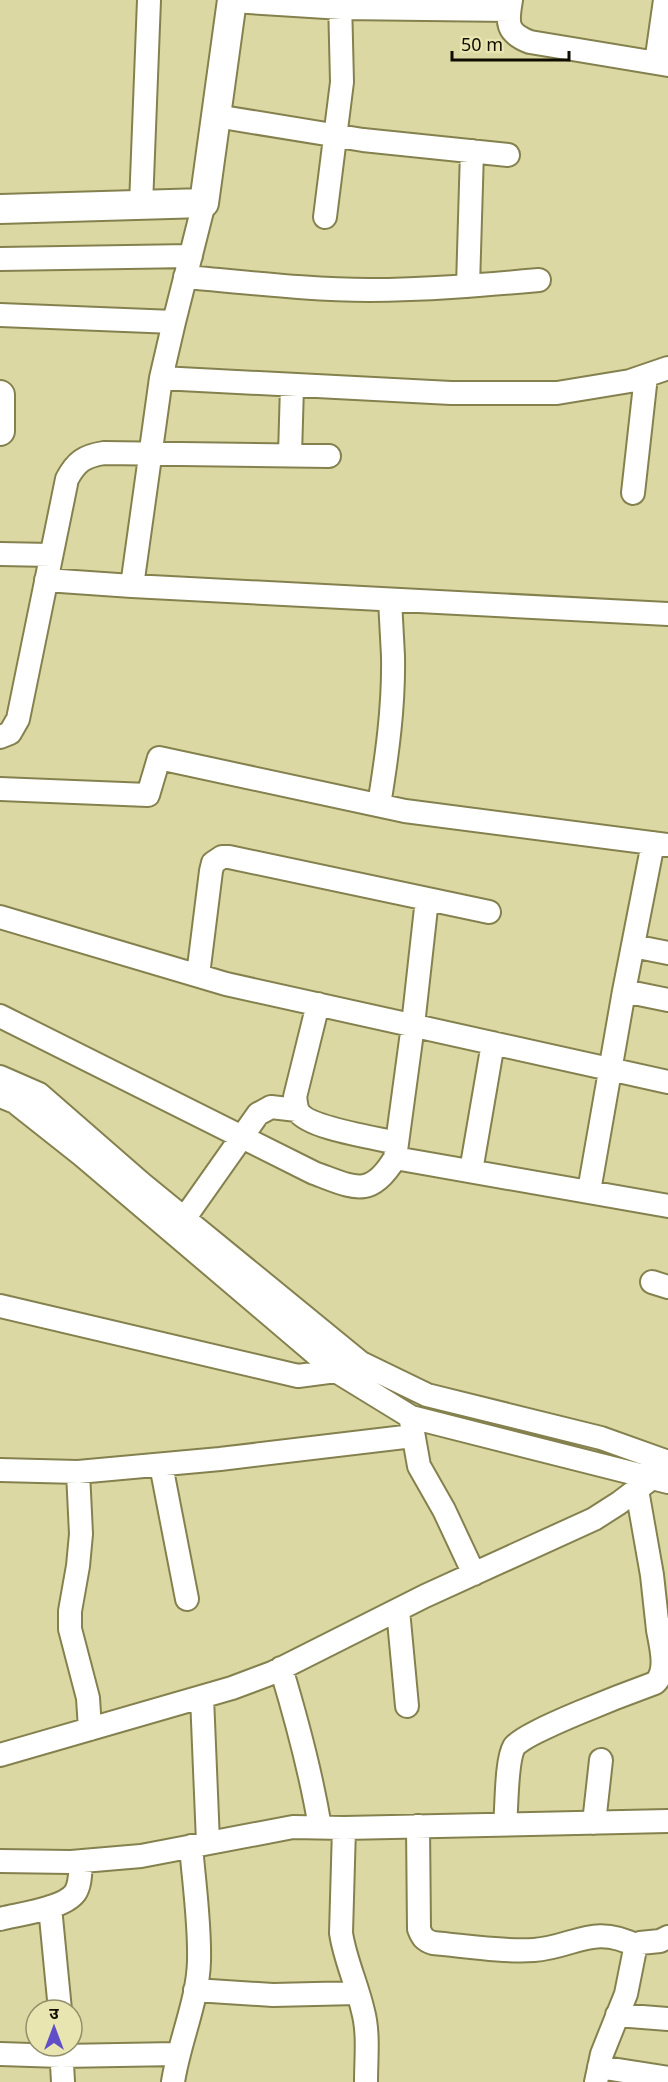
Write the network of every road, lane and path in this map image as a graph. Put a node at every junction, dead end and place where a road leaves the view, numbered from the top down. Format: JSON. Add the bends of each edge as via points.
{"nodes":[{"id":1,"x":149,"y":0,"type":"edge"},
{"id":2,"x":665,"y":0,"type":"edge"},
{"id":3,"x":232,"y":1,"type":"edge"},
{"id":4,"x":341,"y":4,"type":"edge"},
{"id":5,"x":431,"y":5,"type":"edge"},
{"id":6,"x":510,"y":5,"type":"edge"},
{"id":7,"x":662,"y":64,"type":"edge"},
{"id":8,"x":216,"y":116,"type":"junction"},
{"id":9,"x":336,"y":136,"type":"junction"},
{"id":10,"x":472,"y":151,"type":"junction"},
{"id":11,"x":508,"y":155,"type":"dead end"},
{"id":12,"x":204,"y":203,"type":"junction"},
{"id":13,"x":141,"y":205,"type":"junction"},
{"id":14,"x":0,"y":209,"type":"edge"},
{"id":15,"x":325,"y":217,"type":"dead end"},
{"id":16,"x":0,"y":259,"type":"edge"},
{"id":17,"x":188,"y":267,"type":"junction"},
{"id":18,"x":540,"y":280,"type":"dead end"},
{"id":19,"x":468,"y":286,"type":"junction"},
{"id":20,"x":0,"y":315,"type":"edge"},
{"id":21,"x":174,"y":322,"type":"junction"},
{"id":22,"x":668,"y":368,"type":"edge"},
{"id":23,"x":646,"y":376,"type":"junction"},
{"id":24,"x":161,"y":378,"type":"junction"},
{"id":25,"x":292,"y":386,"type":"junction"},
{"id":26,"x":0,"y":395,"type":"edge"},
{"id":27,"x":0,"y":431,"type":"edge"},
{"id":28,"x":151,"y":454,"type":"junction"},
{"id":29,"x":291,"y":455,"type":"junction"},
{"id":30,"x":329,"y":456,"type":"dead end"},
{"id":31,"x":633,"y":494,"type":"dead end"},
{"id":32,"x":0,"y":554,"type":"edge"},
{"id":33,"x":51,"y":555,"type":"junction"},
{"id":34,"x":46,"y":580,"type":"junction"},
{"id":35,"x":132,"y":586,"type":"junction"},
{"id":36,"x":390,"y":600,"type":"junction"},
{"id":37,"x":668,"y":614,"type":"edge"},
{"id":38,"x":0,"y":737,"type":"edge"},
{"id":39,"x":0,"y":789,"type":"edge"},
{"id":40,"x":379,"y":805,"type":"junction"},
{"id":41,"x":661,"y":844,"type":"edge"},
{"id":42,"x":427,"y":899,"type":"junction"},
{"id":43,"x":489,"y":912,"type":"dead end"},
{"id":44,"x":0,"y":917,"type":"edge"},
{"id":45,"x":633,"y":946,"type":"junction"},
{"id":46,"x":668,"y":953,"type":"edge"},
{"id":47,"x":198,"y":975,"type":"junction"},
{"id":48,"x":624,"y":991,"type":"junction"},
{"id":49,"x":668,"y":1000,"type":"edge"},
{"id":50,"x":318,"y":1004,"type":"junction"},
{"id":51,"x":0,"y":1016,"type":"edge"},
{"id":52,"x":413,"y":1025,"type":"junction"},
{"id":53,"x":493,"y":1043,"type":"junction"},
{"id":54,"x":611,"y":1069,"type":"junction"},
{"id":55,"x":0,"y":1077,"type":"edge"},
{"id":56,"x":668,"y":1082,"type":"edge"},
{"id":57,"x":0,"y":1096,"type":"edge"},
{"id":58,"x":297,"y":1110,"type":"junction"},
{"id":59,"x":241,"y":1137,"type":"junction"},
{"id":60,"x":396,"y":1150,"type":"junction"},
{"id":61,"x":471,"y":1171,"type":"junction"},
{"id":62,"x":589,"y":1191,"type":"junction"},
{"id":63,"x":668,"y":1206,"type":"edge"},
{"id":64,"x":184,"y":1219,"type":"junction"},
{"id":65,"x":0,"y":1306,"type":"edge"},
{"id":66,"x":336,"y":1371,"type":"junction"},
{"id":67,"x":412,"y":1427,"type":"junction"},
{"id":68,"x":668,"y":1462,"type":"edge"},
{"id":69,"x":161,"y":1465,"type":"junction"},
{"id":70,"x":0,"y":1470,"type":"edge"},
{"id":71,"x":78,"y":1472,"type":"junction"},
{"id":72,"x":652,"y":1484,"type":"edge"},
{"id":73,"x":474,"y":1574,"type":"junction"},
{"id":74,"x":187,"y":1599,"type":"dead end"},
{"id":75,"x":398,"y":1610,"type":"junction"},
{"id":76,"x":663,"y":1629,"type":"edge"},
{"id":77,"x":281,"y":1668,"type":"junction"},
{"id":78,"x":202,"y":1697,"type":"junction"},
{"id":79,"x":407,"y":1706,"type":"dead end"},
{"id":80,"x":90,"y":1729,"type":"junction"},
{"id":81,"x":0,"y":1755,"type":"edge"},
{"id":82,"x":601,"y":1760,"type":"dead end"},
{"id":83,"x":668,"y":1821,"type":"edge"},
{"id":84,"x":594,"y":1822,"type":"junction"},
{"id":85,"x":505,"y":1824,"type":"junction"},
{"id":86,"x":418,"y":1826,"type":"junction"},
{"id":87,"x":320,"y":1827,"type":"junction"},
{"id":88,"x":344,"y":1828,"type":"junction"},
{"id":89,"x":200,"y":1844,"type":"junction"},
{"id":90,"x":0,"y":1861,"type":"edge"},
{"id":91,"x":81,"y":1861,"type":"junction"},
{"id":92,"x":50,"y":1907,"type":"junction"},
{"id":93,"x":0,"y":1919,"type":"edge"},
{"id":94,"x":668,"y":1937,"type":"edge"},
{"id":95,"x":637,"y":1946,"type":"junction"},
{"id":96,"x":195,"y":1990,"type":"junction"},
{"id":97,"x":357,"y":1993,"type":"junction"},
{"id":98,"x":59,"y":1998,"type":"edge"},
{"id":99,"x":617,"y":2015,"type":"junction"},
{"id":100,"x":668,"y":2019,"type":"edge"},
{"id":101,"x":84,"y":2052,"type":"edge"},
{"id":102,"x":24,"y":2053,"type":"edge"},
{"id":103,"x":177,"y":2054,"type":"junction"},
{"id":104,"x":0,"y":2055,"type":"edge"},
{"id":105,"x":61,"y":2058,"type":"edge"},
{"id":106,"x":598,"y":2075,"type":"edge"},
{"id":107,"x":668,"y":2078,"type":"edge"},
{"id":108,"x":63,"y":2082,"type":"edge"},
{"id":109,"x":173,"y":2082,"type":"edge"},
{"id":110,"x":366,"y":2082,"type":"edge"}],
"edges":[{"from":1,"to":13,"type":"street"},
{"from":2,"to":7,"type":"street"},
{"from":3,"to":4,"type":"street"},
{"from":3,"to":8,"type":"main road"},
{"from":4,"to":5,"type":"street"},
{"from":4,"to":9,"type":"street","via":[[342,82]]},
{"from":5,"to":6,"type":"street"},
{"from":6,"to":7,"type":"street","via":[[512,32],[524,39]]},
{"from":8,"to":9,"type":"street"},
{"from":8,"to":12,"type":"main road"},
{"from":9,"to":10,"type":"street"},
{"from":9,"to":15,"type":"street"},
{"from":10,"to":11,"type":"street"},
{"from":10,"to":19,"type":"street"},
{"from":12,"to":13,"type":"main road"},
{"from":12,"to":17,"type":"street"},
{"from":13,"to":14,"type":"main road"},
{"from":16,"to":17,"type":"street"},
{"from":17,"to":19,"type":"street","via":[[319,289]]},
{"from":17,"to":21,"type":"street"},
{"from":18,"to":19,"type":"street"},
{"from":20,"to":21,"type":"street"},
{"from":21,"to":24,"type":"street"},
{"from":22,"to":23,"type":"street"},
{"from":23,"to":25,"type":"street","via":[[557,393]]},
{"from":23,"to":31,"type":"street"},
{"from":24,"to":25,"type":"street"},
{"from":24,"to":28,"type":"street"},
{"from":25,"to":29,"type":"street"},
{"from":26,"to":27,"type":"main road"},
{"from":28,"to":29,"type":"street"},
{"from":28,"to":33,"type":"street","via":[[104,453],[80,459],[67,479]]},
{"from":28,"to":35,"type":"street"},
{"from":29,"to":30,"type":"street"},
{"from":32,"to":33,"type":"street"},
{"from":33,"to":34,"type":"street"},
{"from":34,"to":35,"type":"street"},
{"from":34,"to":38,"type":"street","via":[[18,718],[10,733]]},
{"from":35,"to":36,"type":"street"},
{"from":36,"to":37,"type":"street"},
{"from":36,"to":40,"type":"street","via":[[391,705]]},
{"from":39,"to":40,"type":"street","via":[[148,795],[159,758]]},
{"from":40,"to":41,"type":"street"},
{"from":41,"to":45,"type":"street"},
{"from":42,"to":43,"type":"street"},
{"from":42,"to":47,"type":"street","via":[[222,857],[213,863],[211,871]]},
{"from":42,"to":52,"type":"street"},
{"from":44,"to":47,"type":"street"},
{"from":45,"to":46,"type":"street"},
{"from":45,"to":48,"type":"street"},
{"from":47,"to":50,"type":"street"},
{"from":48,"to":49,"type":"street"},
{"from":48,"to":54,"type":"street"},
{"from":50,"to":52,"type":"street"},
{"from":50,"to":58,"type":"street","via":[[295,1097]]},
{"from":51,"to":59,"type":"street"},
{"from":52,"to":53,"type":"street"},
{"from":52,"to":60,"type":"street"},
{"from":53,"to":54,"type":"street"},
{"from":53,"to":61,"type":"street"},
{"from":54,"to":56,"type":"street"},
{"from":54,"to":62,"type":"street"},
{"from":55,"to":64,"type":"street","via":[[39,1094]]},
{"from":57,"to":66,"type":"street","via":[[15,1102],[82,1155]]},
{"from":58,"to":59,"type":"street","via":[[265,1109]]},
{"from":58,"to":60,"type":"street","via":[[317,1125]]},
{"from":59,"to":60,"type":"street","via":[[314,1173],[360,1187],[373,1185],[386,1173]]},
{"from":59,"to":64,"type":"street"},
{"from":60,"to":61,"type":"street"},
{"from":61,"to":62,"type":"street"},
{"from":62,"to":63,"type":"street"},
{"from":64,"to":68,"type":"street","via":[[361,1363],[427,1395],[601,1438]]},
{"from":65,"to":66,"type":"street","via":[[297,1376]]},
{"from":66,"to":67,"type":"street"},
{"from":67,"to":69,"type":"street"},
{"from":67,"to":72,"type":"street"},
{"from":67,"to":73,"type":"street","via":[[419,1466]]},
{"from":69,"to":71,"type":"street"},
{"from":69,"to":74,"type":"street"},
{"from":70,"to":71,"type":"street"},
{"from":71,"to":80,"type":"street","via":[[81,1534],[70,1629],[88,1698]]},
{"from":72,"to":73,"type":"street","via":[[594,1519]]},
{"from":72,"to":76,"type":"street","via":[[652,1575]]},
{"from":73,"to":75,"type":"street"},
{"from":75,"to":77,"type":"street"},
{"from":75,"to":79,"type":"street"},
{"from":76,"to":85,"type":"street","via":[[664,1666],[655,1683],[516,1743],[510,1755]]},
{"from":77,"to":78,"type":"street"},
{"from":77,"to":87,"type":"street","via":[[301,1732]]},
{"from":78,"to":80,"type":"street"},
{"from":78,"to":89,"type":"street"},
{"from":80,"to":81,"type":"street"},
{"from":82,"to":84,"type":"street"},
{"from":83,"to":84,"type":"street"},
{"from":84,"to":85,"type":"street"},
{"from":85,"to":86,"type":"street"},
{"from":86,"to":88,"type":"street"},
{"from":86,"to":95,"type":"street","via":[[419,1929],[425,1940],[535,1950],[602,1936]]},
{"from":87,"to":88,"type":"street"},
{"from":87,"to":89,"type":"street","via":[[293,1827]]},
{"from":88,"to":97,"type":"street","via":[[341,1933]]},
{"from":89,"to":91,"type":"street","via":[[141,1856]]},
{"from":89,"to":96,"type":"street","via":[[199,1961]]},
{"from":90,"to":91,"type":"street"},
{"from":91,"to":92,"type":"street","via":[[79,1886],[74,1894]]},
{"from":92,"to":93,"type":"street"},
{"from":92,"to":98,"type":"street"},
{"from":94,"to":95,"type":"street"},
{"from":95,"to":99,"type":"street"},
{"from":96,"to":97,"type":"street","via":[[273,1995]]},
{"from":96,"to":103,"type":"street"},
{"from":97,"to":110,"type":"street","via":[[366,2025]]},
{"from":99,"to":100,"type":"street"},
{"from":99,"to":106,"type":"street"},
{"from":101,"to":103,"type":"street"},
{"from":102,"to":104,"type":"street"},
{"from":103,"to":109,"type":"street"},
{"from":105,"to":108,"type":"street"},
{"from":106,"to":107,"type":"street"}]}
